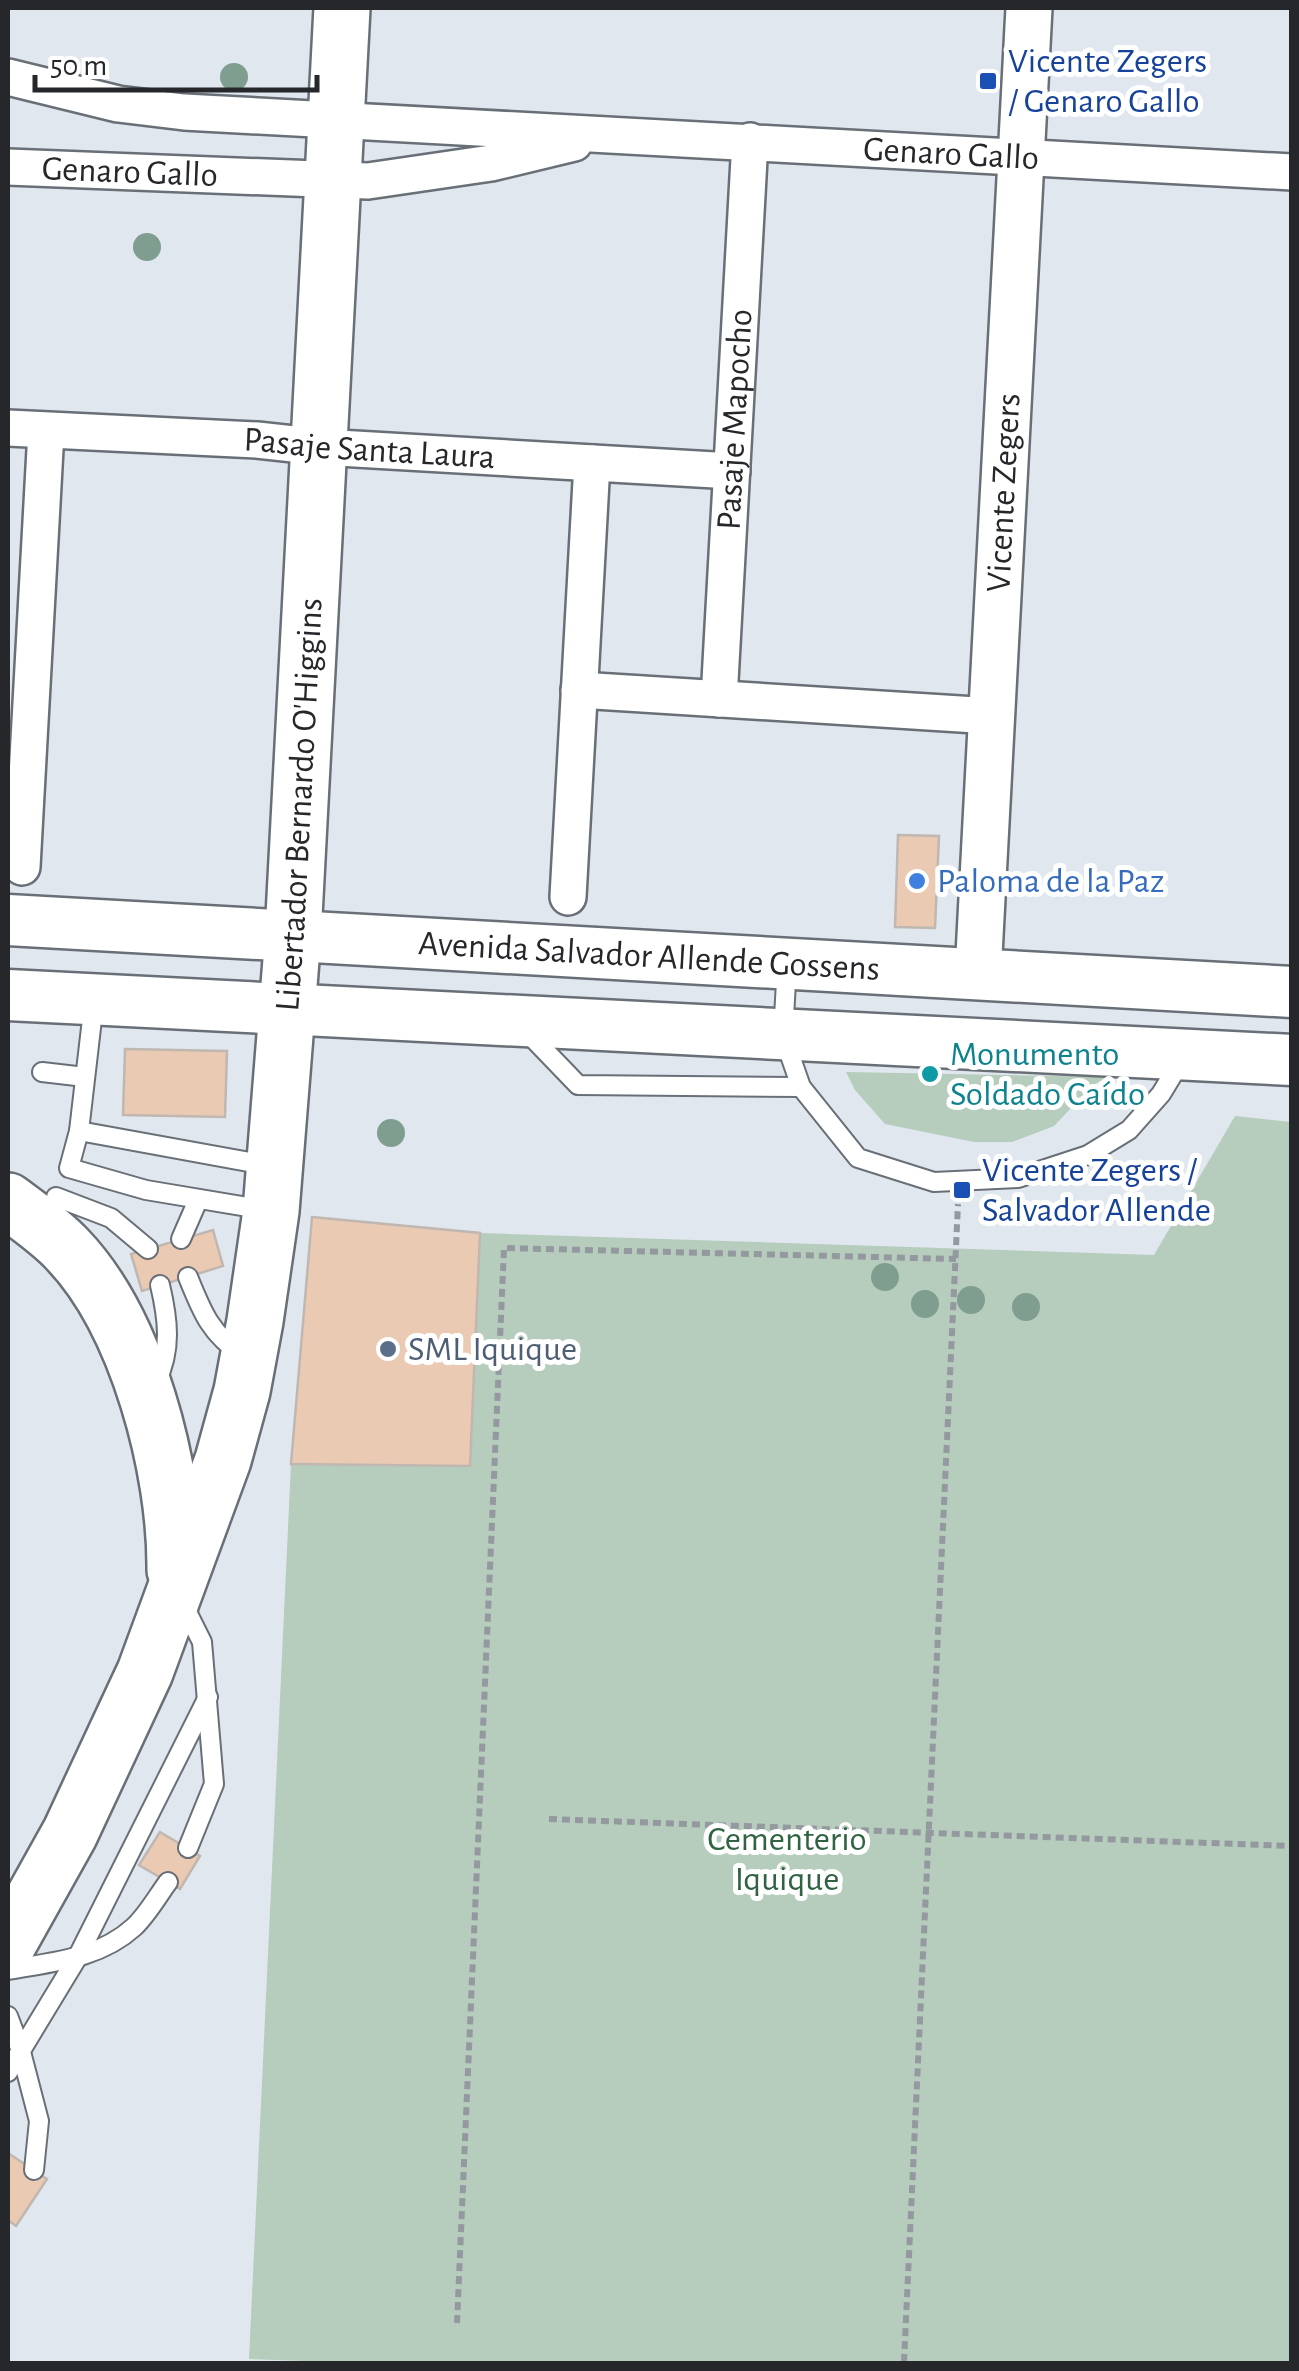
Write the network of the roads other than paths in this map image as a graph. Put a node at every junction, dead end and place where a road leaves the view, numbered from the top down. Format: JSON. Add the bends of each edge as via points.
{"nodes":[{"id":1,"x":342,"y":8,"type":"edge"},
{"id":2,"x":1029,"y":8,"type":"edge"},
{"id":3,"x":8,"y":77,"type":"edge"},
{"id":4,"x":337,"y":122,"type":"junction"},
{"id":5,"x":608,"y":133,"type":"junction"},
{"id":6,"x":750,"y":141,"type":"junction"},
{"id":7,"x":1021,"y":156,"type":"junction"},
{"id":8,"x":8,"y":167,"type":"edge"},
{"id":9,"x":1292,"y":172,"type":"edge"},
{"id":10,"x":334,"y":182,"type":"junction"},
{"id":11,"x":8,"y":428,"type":"edge"},
{"id":12,"x":46,"y":431,"type":"junction"},
{"id":13,"x":321,"y":447,"type":"junction"},
{"id":14,"x":592,"y":463,"type":"junction"},
{"id":15,"x":732,"y":471,"type":"junction"},
{"id":16,"x":579,"y":690,"type":"junction"},
{"id":17,"x":719,"y":699,"type":"junction"},
{"id":18,"x":992,"y":716,"type":"junction"},
{"id":19,"x":22,"y":867,"type":"dead end"},
{"id":20,"x":568,"y":897,"type":"dead end"},
{"id":21,"x":8,"y":920,"type":"edge"},
{"id":22,"x":293,"y":935,"type":"junction"},
{"id":23,"x":787,"y":964,"type":"junction"},
{"id":24,"x":978,"y":974,"type":"junction"},
{"id":25,"x":1292,"y":992,"type":"edge"},
{"id":26,"x":8,"y":995,"type":"edge"},
{"id":27,"x":94,"y":1000,"type":"junction"},
{"id":28,"x":287,"y":1008,"type":"junction"},
{"id":29,"x":516,"y":1020,"type":"junction"},
{"id":30,"x":782,"y":1035,"type":"junction"},
{"id":31,"x":1185,"y":1055,"type":"junction"},
{"id":32,"x":1292,"y":1060,"type":"edge"},
{"id":33,"x":42,"y":1072,"type":"dead end"},
{"id":34,"x":85,"y":1077,"type":"junction"},
{"id":35,"x":802,"y":1087,"type":"junction"},
{"id":36,"x":80,"y":1130,"type":"junction"},
{"id":37,"x":69,"y":1168,"type":"junction"},
{"id":38,"x":272,"y":1188,"type":"junction"},
{"id":39,"x":198,"y":1200,"type":"junction"},
{"id":40,"x":33,"y":1207,"type":"edge"},
{"id":41,"x":181,"y":1239,"type":"dead end"},
{"id":42,"x":148,"y":1249,"type":"dead end"},
{"id":43,"x":188,"y":1277,"type":"dead end"},
{"id":44,"x":160,"y":1285,"type":"dead end"},
{"id":45,"x":248,"y":1358,"type":"junction"},
{"id":46,"x":148,"y":1399,"type":"junction"},
{"id":47,"x":174,"y":1588,"type":"junction"},
{"id":48,"x":208,"y":1697,"type":"junction"},
{"id":49,"x":188,"y":1848,"type":"dead end"},
{"id":50,"x":168,"y":1882,"type":"dead end"},
{"id":51,"x":8,"y":1944,"type":"edge"},
{"id":52,"x":77,"y":1958,"type":"junction"},
{"id":53,"x":8,"y":1970,"type":"edge"},
{"id":54,"x":8,"y":2016,"type":"edge"},
{"id":55,"x":20,"y":2048,"type":"junction"},
{"id":56,"x":8,"y":2072,"type":"edge"},
{"id":57,"x":34,"y":2170,"type":"dead end"}],
"edges":[{"from":1,"to":4,"type":"main road","name":"Libertador Bernardo O'Higgins"},
{"from":2,"to":7,"type":"street","name":"Vicente Zegers"},
{"from":3,"to":4,"type":"street","name":"Genaro Gallo","via":[[118,104]]},
{"from":4,"to":5,"type":"street","name":"Genaro Gallo"},
{"from":4,"to":10,"type":"main road","name":"Libertador Bernardo O'Higgins"},
{"from":5,"to":6,"type":"street","name":"Genaro Gallo"},
{"from":5,"to":10,"type":"street","name":"Genaro Gallo","via":[[492,164]]},
{"from":6,"to":7,"type":"street","name":"Genaro Gallo"},
{"from":6,"to":15,"type":"street","name":"Pasaje Mapocho"},
{"from":7,"to":9,"type":"street","name":"Genaro Gallo"},
{"from":7,"to":18,"type":"street","name":"Vicente Zegers"},
{"from":8,"to":10,"type":"street","name":"Genaro Gallo"},
{"from":10,"to":13,"type":"main road","name":"Libertador Bernardo O'Higgins"},
{"from":11,"to":12,"type":"street","name":"Pasaje Santa Laura"},
{"from":12,"to":13,"type":"street","name":"Pasaje Santa Laura"},
{"from":12,"to":19,"type":"street"},
{"from":13,"to":14,"type":"street","name":"Pasaje Santa Laura"},
{"from":13,"to":22,"type":"main road","name":"Libertador Bernardo O'Higgins"},
{"from":14,"to":15,"type":"street","name":"Pasaje Santa Laura"},
{"from":14,"to":16,"type":"street"},
{"from":15,"to":17,"type":"street","name":"Pasaje Mapocho"},
{"from":16,"to":17,"type":"street"},
{"from":16,"to":20,"type":"street"},
{"from":17,"to":18,"type":"street"},
{"from":18,"to":24,"type":"street","name":"Vicente Zegers"},
{"from":21,"to":22,"type":"main road","name":"Avenida Salvador Allende Gossens"},
{"from":22,"to":23,"type":"main road","name":"Avenida Salvador Allende Gossens"},
{"from":22,"to":28,"type":"main road","name":"Libertador Bernardo O'Higgins"},
{"from":23,"to":24,"type":"main road","name":"Avenida Salvador Allende Gossens"},
{"from":23,"to":30,"type":"lane"},
{"from":24,"to":25,"type":"main road","name":"Avenida Salvador Allende Gossens"},
{"from":26,"to":27,"type":"main road","name":"Avenida Salvador Allende Gossens"},
{"from":27,"to":28,"type":"main road","name":"Avenida Salvador Allende Gossens"},
{"from":27,"to":34,"type":"lane"},
{"from":28,"to":29,"type":"main road","name":"Avenida Salvador Allende Gossens"},
{"from":28,"to":38,"type":"main road","name":"Libertador Bernardo O'Higgins"},
{"from":29,"to":30,"type":"main road","name":"Avenida Salvador Allende Gossens"},
{"from":29,"to":35,"type":"lane","via":[[578,1085]]},
{"from":30,"to":31,"type":"main road","name":"Avenida Salvador Allende Gossens"},
{"from":30,"to":35,"type":"lane"},
{"from":31,"to":32,"type":"main road","name":"Avenida Salvador Allende Gossens"},
{"from":31,"to":35,"type":"lane","via":[[1129,1130],[1088,1155],[1018,1178],[934,1182],[858,1158]]},
{"from":33,"to":34,"type":"lane"},
{"from":34,"to":36,"type":"lane"},
{"from":36,"to":37,"type":"lane"},
{"from":36,"to":38,"type":"lane"},
{"from":37,"to":39,"type":"lane"},
{"from":37,"to":40,"type":"lane"},
{"from":38,"to":39,"type":"lane"},
{"from":38,"to":45,"type":"main road","name":"Libertador Bernardo O'Higgins"},
{"from":39,"to":41,"type":"lane"},
{"from":40,"to":42,"type":"lane","via":[[111,1218]]},
{"from":40,"to":46,"type":"main road","name":"Libertador Bernardo O'Higgins","via":[[104,1301]]},
{"from":43,"to":45,"type":"lane","via":[[222,1342]]},
{"from":44,"to":46,"type":"lane","via":[[168,1338]]},
{"from":45,"to":47,"type":"main road","name":"Libertador Bernardo O'Higgins","via":[[224,1460]]},
{"from":46,"to":47,"type":"main road","name":"Libertador Bernardo O'Higgins","via":[[172,1503]]},
{"from":47,"to":48,"type":"lane","via":[[202,1642]]},
{"from":47,"to":51,"type":"main road","name":"Libertador Bernardo O'Higgins","via":[[110,1754]]},
{"from":48,"to":49,"type":"lane","via":[[214,1784]]},
{"from":48,"to":52,"type":"lane"},
{"from":50,"to":52,"type":"lane","via":[[136,1925]]},
{"from":52,"to":53,"type":"lane"},
{"from":52,"to":55,"type":"lane"},
{"from":54,"to":55,"type":"lane"},
{"from":55,"to":56,"type":"lane"},
{"from":55,"to":57,"type":"lane","via":[[39,2120]]}]}
